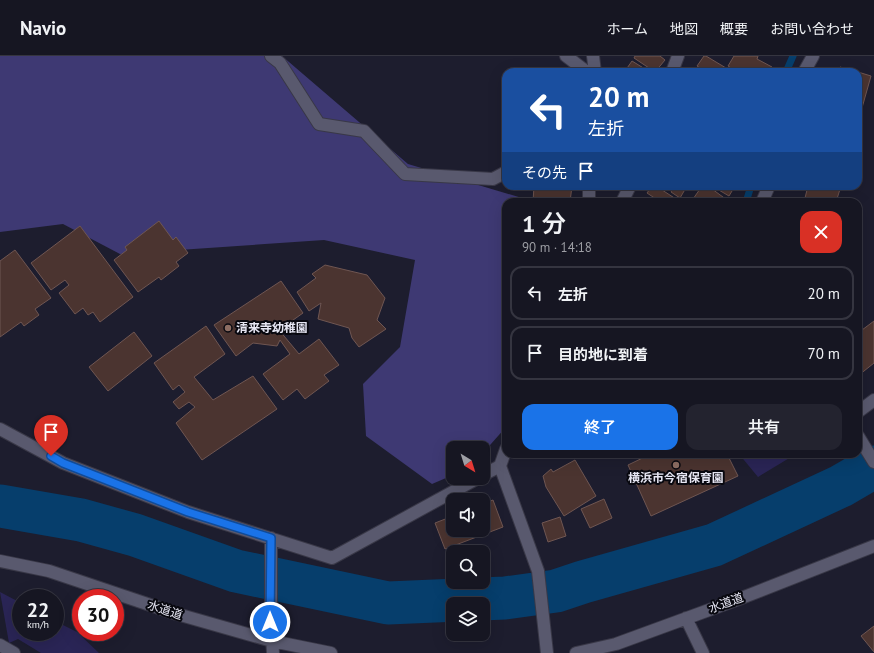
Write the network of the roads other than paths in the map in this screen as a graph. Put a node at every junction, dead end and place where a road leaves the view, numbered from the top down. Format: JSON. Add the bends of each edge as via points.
{"nodes":[{"id":1,"x":271,"y":56,"type":"edge"},
{"id":2,"x":566,"y":56,"type":"edge"},
{"id":3,"x":593,"y":56,"type":"edge"},
{"id":4,"x":678,"y":56,"type":"edge"},
{"id":5,"x":813,"y":56,"type":"edge"},
{"id":6,"x":582,"y":68,"type":"edge"},
{"id":7,"x":594,"y":68,"type":"edge"},
{"id":8,"x":674,"y":68,"type":"edge"},
{"id":9,"x":806,"y":68,"type":"edge"},
{"id":10,"x":502,"y":174,"type":"edge"},
{"id":11,"x":874,"y":400,"type":"edge"},
{"id":12,"x":862,"y":409,"type":"edge"},
{"id":13,"x":0,"y":429,"type":"edge"},
{"id":14,"x":862,"y":443,"type":"edge"},
{"id":15,"x":503,"y":458,"type":"edge"},
{"id":16,"x":874,"y":462,"type":"edge"},
{"id":17,"x":500,"y":466,"type":"junction"},
{"id":18,"x":490,"y":471,"type":"edge"},
{"id":19,"x":465,"y":485,"type":"edge"},
{"id":20,"x":271,"y":538,"type":"junction"},
{"id":21,"x":874,"y":546,"type":"edge"},
{"id":22,"x":0,"y":561,"type":"edge"},
{"id":23,"x":686,"y":618,"type":"junction"},
{"id":24,"x":0,"y":645,"type":"edge"},
{"id":25,"x":272,"y":647,"type":"edge"},
{"id":26,"x":14,"y":653,"type":"edge"},
{"id":27,"x":331,"y":653,"type":"edge"},
{"id":28,"x":547,"y":653,"type":"edge"},
{"id":29,"x":576,"y":653,"type":"edge"},
{"id":30,"x":703,"y":653,"type":"edge"}],
"edges":[{"from":1,"to":10,"type":"street","via":[[280,63],[319,124],[364,131],[405,174],[493,179]]},
{"from":2,"to":6,"type":"street"},
{"from":3,"to":7,"type":"street"},
{"from":4,"to":8,"type":"street"},
{"from":5,"to":9,"type":"street"},
{"from":11,"to":12,"type":"street"},
{"from":13,"to":20,"type":"street","via":[[63,463],[188,512]]},
{"from":14,"to":16,"type":"street"},
{"from":15,"to":17,"type":"street"},
{"from":17,"to":18,"type":"street"},
{"from":17,"to":28,"type":"street","via":[[538,572]]},
{"from":19,"to":20,"type":"street","via":[[332,558]]},
{"from":20,"to":25,"type":"street"},
{"from":21,"to":23,"type":"street","name":"水道道"},
{"from":22,"to":25,"type":"street","name":"水道道","via":[[49,572]]},
{"from":23,"to":29,"type":"street","name":"水道道","via":[[616,644]]},
{"from":23,"to":30,"type":"street"},
{"from":24,"to":26,"type":"street"},
{"from":25,"to":27,"type":"street","name":"水道道"}]}
